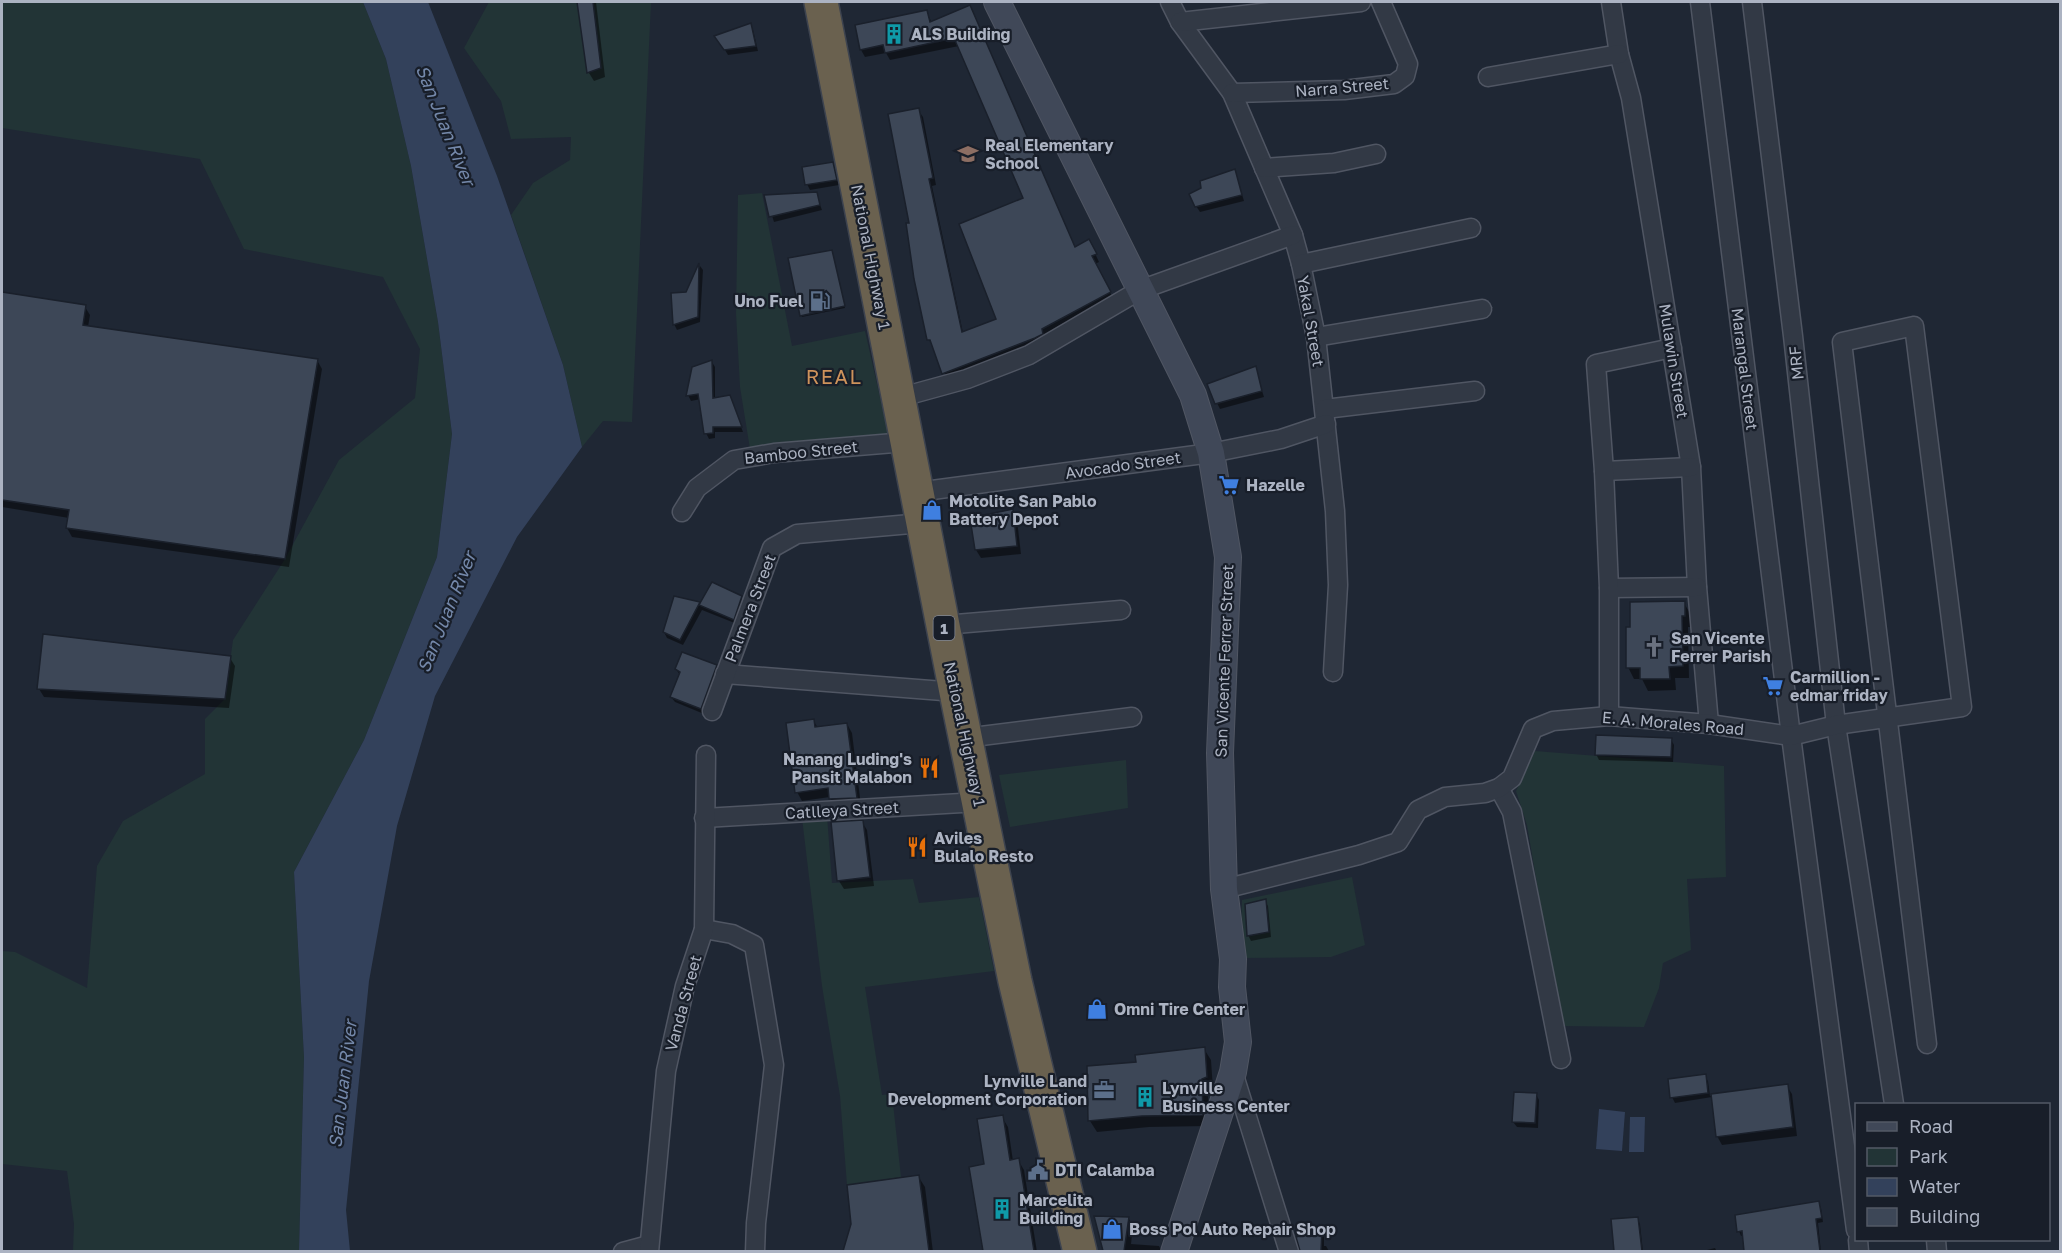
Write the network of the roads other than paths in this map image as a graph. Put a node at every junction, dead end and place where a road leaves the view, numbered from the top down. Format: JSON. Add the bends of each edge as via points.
{"nodes":[{"id":1,"x":821,"y":2,"type":"edge"},
{"id":2,"x":997,"y":2,"type":"edge"},
{"id":3,"x":1170,"y":2,"type":"edge"},
{"id":4,"x":1361,"y":2,"type":"edge"},
{"id":5,"x":1381,"y":2,"type":"edge"},
{"id":6,"x":1611,"y":2,"type":"edge"},
{"id":7,"x":1700,"y":2,"type":"edge"},
{"id":8,"x":1752,"y":2,"type":"edge"},
{"id":9,"x":1180,"y":21,"type":"junction"},
{"id":10,"x":1619,"y":54,"type":"junction"},
{"id":11,"x":1488,"y":77,"type":"dead end"},
{"id":12,"x":1232,"y":93,"type":"junction"},
{"id":13,"x":1376,"y":154,"type":"dead end"},
{"id":14,"x":1264,"y":168,"type":"junction"},
{"id":15,"x":1471,"y":228,"type":"dead end"},
{"id":16,"x":1293,"y":235,"type":"junction"},
{"id":17,"x":1301,"y":264,"type":"junction"},
{"id":18,"x":1140,"y":290,"type":"junction"},
{"id":19,"x":1482,"y":309,"type":"dead end"},
{"id":20,"x":1316,"y":337,"type":"junction"},
{"id":21,"x":1672,"y":348,"type":"junction"},
{"id":22,"x":1475,"y":391,"type":"dead end"},
{"id":23,"x":898,"y":398,"type":"junction"},
{"id":24,"x":1326,"y":416,"type":"junction"},
{"id":25,"x":906,"y":442,"type":"junction"},
{"id":26,"x":1211,"y":453,"type":"junction"},
{"id":27,"x":1690,"y":467,"type":"junction"},
{"id":28,"x":1604,"y":471,"type":"junction"},
{"id":29,"x":920,"y":508,"type":"junction"},
{"id":30,"x":682,"y":512,"type":"dead end"},
{"id":31,"x":1696,"y":587,"type":"junction"},
{"id":32,"x":1609,"y":588,"type":"junction"},
{"id":33,"x":1121,"y":610,"type":"dead end"},
{"id":34,"x":944,"y":625,"type":"junction"},
{"id":35,"x":1333,"y":672,"type":"dead end"},
{"id":36,"x":725,"y":674,"type":"junction"},
{"id":37,"x":956,"y":692,"type":"junction"},
{"id":38,"x":712,"y":711,"type":"dead end"},
{"id":39,"x":1609,"y":716,"type":"junction"},
{"id":40,"x":1132,"y":717,"type":"dead end"},
{"id":41,"x":1886,"y":717,"type":"junction"},
{"id":42,"x":1709,"y":724,"type":"junction"},
{"id":43,"x":1836,"y":725,"type":"junction"},
{"id":44,"x":1791,"y":735,"type":"junction"},
{"id":45,"x":965,"y":738,"type":"junction"},
{"id":46,"x":706,"y":755,"type":"dead end"},
{"id":47,"x":1499,"y":788,"type":"junction"},
{"id":48,"x":979,"y":802,"type":"junction"},
{"id":49,"x":704,"y":818,"type":"junction"},
{"id":50,"x":1224,"y":889,"type":"junction"},
{"id":51,"x":704,"y":929,"type":"junction"},
{"id":52,"x":1927,"y":1044,"type":"dead end"},
{"id":53,"x":1561,"y":1059,"type":"dead end"},
{"id":54,"x":1233,"y":1072,"type":"junction"},
{"id":55,"x":1894,"y":1103,"type":"edge"},
{"id":56,"x":1855,"y":1215,"type":"edge"},
{"id":57,"x":649,"y":1248,"type":"edge"},
{"id":58,"x":623,"y":1251,"type":"edge"},
{"id":59,"x":755,"y":1251,"type":"edge"},
{"id":60,"x":1080,"y":1251,"type":"edge"},
{"id":61,"x":1174,"y":1251,"type":"edge"},
{"id":62,"x":1289,"y":1251,"type":"edge"}],
"edges":[{"from":1,"to":23,"type":"highway","name":"National Highway 1","number":"1"},
{"from":2,"to":18,"type":"street","name":"San Vicente Ferrer Street"},
{"from":3,"to":9,"type":"street","name":"Yakal Street"},
{"from":4,"to":9,"type":"street"},
{"from":5,"to":12,"type":"street","name":"Narra Street","via":[[1408,64],[1406,76],[1394,84],[1344,90]]},
{"from":6,"to":10,"type":"street","name":"Mulawin Street"},
{"from":7,"to":44,"type":"street","name":"Marangal Street"},
{"from":8,"to":43,"type":"street","name":"MRF","via":[[1794,336]]},
{"from":9,"to":12,"type":"street","name":"Yakal Street"},
{"from":10,"to":11,"type":"street"},
{"from":10,"to":21,"type":"street","name":"Mulawin Street","via":[[1631,98]]},
{"from":12,"to":14,"type":"street","name":"Yakal Street"},
{"from":13,"to":14,"type":"street"},
{"from":14,"to":16,"type":"street","name":"Yakal Street"},
{"from":15,"to":17,"type":"street"},
{"from":16,"to":17,"type":"street","name":"Yakal Street"},
{"from":16,"to":18,"type":"street"},
{"from":17,"to":20,"type":"street","name":"Yakal Street"},
{"from":18,"to":23,"type":"street","via":[[1029,356]]},
{"from":18,"to":26,"type":"street","name":"San Vicente Ferrer Street","via":[[1193,395]]},
{"from":19,"to":20,"type":"street"},
{"from":20,"to":24,"type":"street","name":"Yakal Street"},
{"from":21,"to":27,"type":"street","name":"Mulawin Street"},
{"from":21,"to":28,"type":"street","via":[[1596,364]]},
{"from":22,"to":24,"type":"street","name":"Avocado Street"},
{"from":23,"to":25,"type":"highway","name":"National Highway 1","number":"1"},
{"from":24,"to":26,"type":"street","name":"Avocado Street","via":[[1281,439]]},
{"from":24,"to":35,"type":"street","name":"Yakal Street","via":[[1338,585]]},
{"from":25,"to":29,"type":"highway","name":"National Highway 1","number":"1"},
{"from":25,"to":30,"type":"street","name":"Bamboo Street","via":[[734,460],[697,488]]},
{"from":26,"to":29,"type":"street","name":"Avocado Street"},
{"from":26,"to":50,"type":"street","name":"San Vicente Ferrer Street","via":[[1228,557],[1220,753]]},
{"from":27,"to":28,"type":"street"},
{"from":27,"to":31,"type":"street","name":"Mulawin Street"},
{"from":28,"to":32,"type":"street"},
{"from":29,"to":34,"type":"highway","name":"National Highway 1","number":"1"},
{"from":29,"to":36,"type":"street","name":"Palmera Street","via":[[797,534],[772,548]]},
{"from":31,"to":32,"type":"street"},
{"from":31,"to":42,"type":"street","name":"Mulawin Street"},
{"from":32,"to":39,"type":"street"},
{"from":33,"to":34,"type":"street"},
{"from":34,"to":37,"type":"highway","name":"National Highway 1","number":"1"},
{"from":36,"to":37,"type":"street"},
{"from":36,"to":38,"type":"street","name":"Palmera Street"},
{"from":37,"to":45,"type":"highway","name":"National Highway 1","number":"1"},
{"from":39,"to":42,"type":"street","name":"E. A. Morales Road"},
{"from":39,"to":47,"type":"street","name":"E. A. Morales Road","via":[[1553,721],[1533,729],[1512,778]]},
{"from":40,"to":45,"type":"street"},
{"from":41,"to":41,"type":"street","via":[[1962,707],[1914,326],[1842,342]]},
{"from":41,"to":43,"type":"street"},
{"from":41,"to":52,"type":"street"},
{"from":42,"to":44,"type":"street","name":"E. A. Morales Road"},
{"from":43,"to":44,"type":"street"},
{"from":43,"to":55,"type":"street","name":"MRF"},
{"from":44,"to":56,"type":"street","name":"Marangal Street"},
{"from":45,"to":48,"type":"highway","name":"National Highway 1","number":"1"},
{"from":46,"to":49,"type":"street","name":"Vanda Street"},
{"from":47,"to":50,"type":"street","via":[[1445,797],[1418,810],[1398,842]]},
{"from":47,"to":53,"type":"street","via":[[1512,812]]},
{"from":48,"to":49,"type":"street","name":"Catlleya Street"},
{"from":48,"to":60,"type":"highway","name":"National Highway 1","number":"1","via":[[1015,981]]},
{"from":49,"to":51,"type":"street","name":"Vanda Street"},
{"from":50,"to":54,"type":"street","name":"San Vicente Ferrer Street","via":[[1238,1042]]},
{"from":51,"to":57,"type":"street","name":"Vanda Street","via":[[685,986],[666,1071]]},
{"from":51,"to":59,"type":"street","via":[[732,934],[754,945],[774,1065]]},
{"from":54,"to":61,"type":"street"},
{"from":54,"to":62,"type":"street","name":"San Vicente Ferrer Street"},
{"from":57,"to":58,"type":"street"}]}
